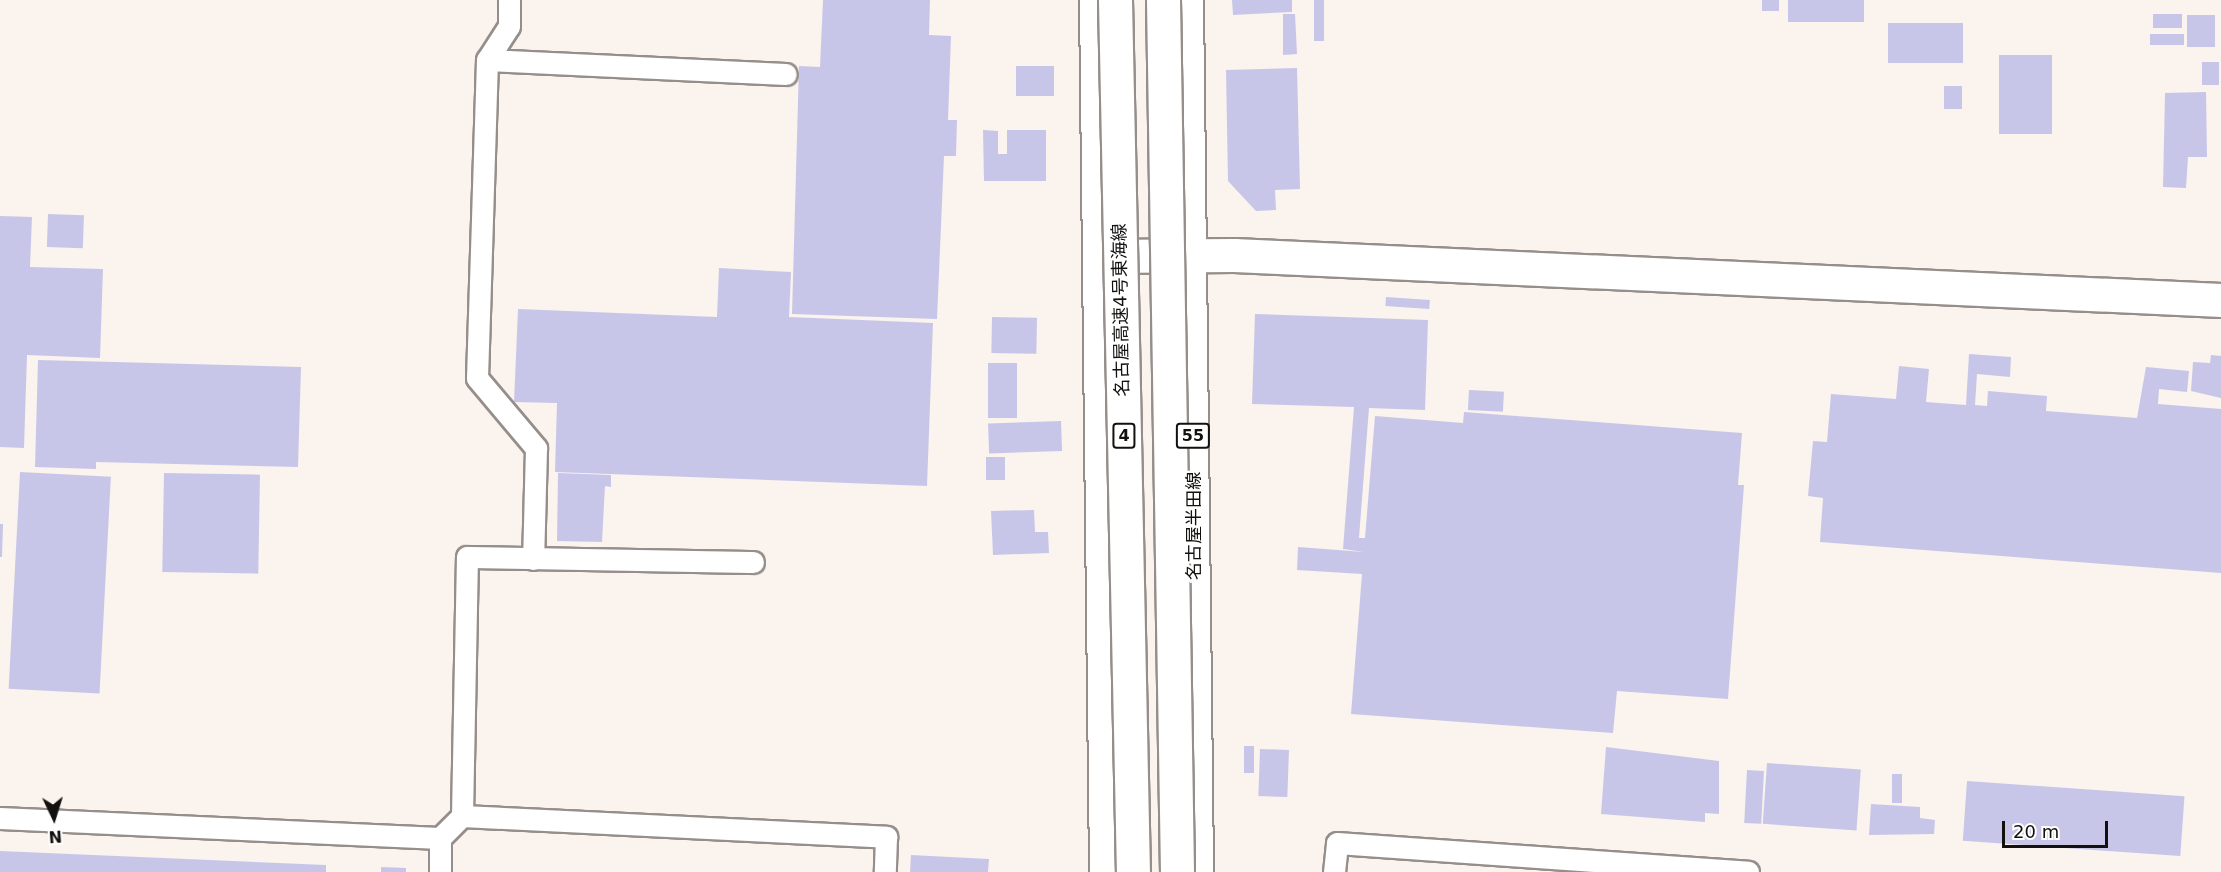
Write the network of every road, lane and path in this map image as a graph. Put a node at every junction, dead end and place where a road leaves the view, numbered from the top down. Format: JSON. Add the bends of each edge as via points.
{"nodes":[{"id":1,"x":509,"y":0,"type":"edge"},
{"id":2,"x":1096,"y":0,"type":"edge"},
{"id":3,"x":1115,"y":0,"type":"edge"},
{"id":4,"x":1163,"y":0,"type":"edge"},
{"id":5,"x":1186,"y":0,"type":"edge"},
{"id":6,"x":487,"y":60,"type":"junction"},
{"id":7,"x":786,"y":74,"type":"dead end"},
{"id":8,"x":1192,"y":254,"type":"junction"},
{"id":9,"x":1100,"y":256,"type":"junction"},
{"id":10,"x":2221,"y":300,"type":"edge"},
{"id":11,"x":533,"y":559,"type":"junction"},
{"id":12,"x":753,"y":562,"type":"dead end"},
{"id":13,"x":462,"y":816,"type":"junction"},
{"id":14,"x":0,"y":818,"type":"edge"},
{"id":15,"x":440,"y":838,"type":"junction"},
{"id":16,"x":440,"y":872,"type":"edge"},
{"id":17,"x":885,"y":872,"type":"edge"},
{"id":18,"x":1106,"y":872,"type":"edge"},
{"id":19,"x":1133,"y":872,"type":"edge"},
{"id":20,"x":1178,"y":872,"type":"edge"},
{"id":21,"x":1196,"y":872,"type":"edge"},
{"id":22,"x":1334,"y":872,"type":"edge"},
{"id":23,"x":1748,"y":872,"type":"edge"}],
"edges":[{"from":1,"to":6,"type":"lane","via":[[509,26]]},
{"from":2,"to":9,"type":"main road"},
{"from":3,"to":19,"type":"main road","name":"名古屋高速4号東海線","number":"4","bridge":true},
{"from":4,"to":20,"type":"main road","bridge":true},
{"from":5,"to":8,"type":"main road","name":"名古屋半田線","number":"55"},
{"from":6,"to":7,"type":"lane"},
{"from":6,"to":11,"type":"lane","via":[[477,378],[536,448]]},
{"from":8,"to":9,"type":"main road"},
{"from":8,"to":10,"type":"main road"},
{"from":8,"to":21,"type":"main road","name":"名古屋半田線","number":"55"},
{"from":9,"to":18,"type":"main road"},
{"from":11,"to":12,"type":"lane"},
{"from":11,"to":13,"type":"lane","via":[[467,558]]},
{"from":13,"to":15,"type":"lane"},
{"from":13,"to":17,"type":"lane","via":[[886,837]]},
{"from":14,"to":15,"type":"lane"},
{"from":15,"to":16,"type":"lane"},
{"from":22,"to":23,"type":"lane","via":[[1337,843]]}]}
